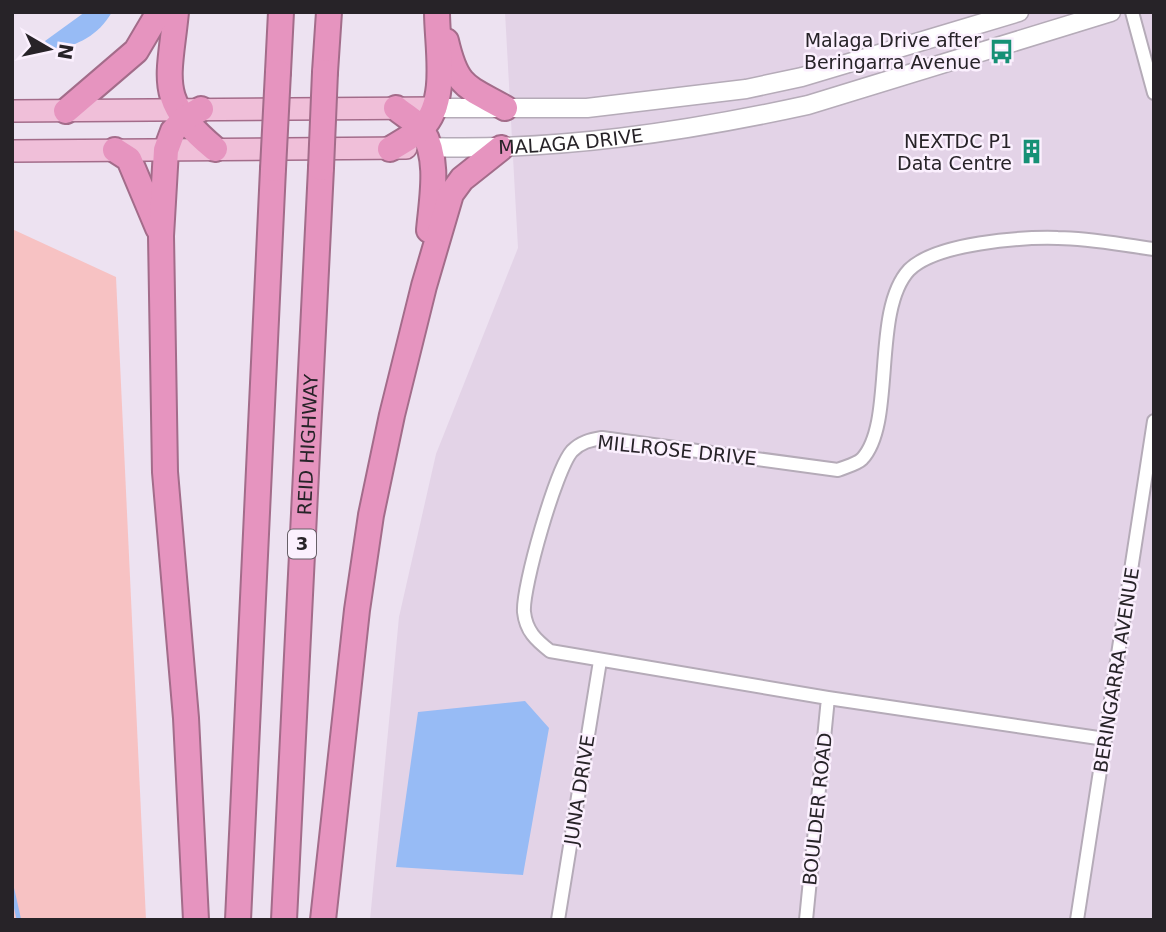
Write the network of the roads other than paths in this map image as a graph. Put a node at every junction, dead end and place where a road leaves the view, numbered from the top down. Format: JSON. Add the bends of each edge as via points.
{"nodes":[{"id":1,"x":159,"y":12,"type":"edge"},
{"id":2,"x":176,"y":12,"type":"edge"},
{"id":3,"x":281,"y":12,"type":"edge"},
{"id":4,"x":329,"y":12,"type":"edge"},
{"id":5,"x":439,"y":12,"type":"edge"},
{"id":6,"x":1018,"y":12,"type":"edge"},
{"id":7,"x":1111,"y":12,"type":"edge"},
{"id":8,"x":1132,"y":12,"type":"edge"},
{"id":9,"x":1154,"y":93,"type":"edge"},
{"id":10,"x":396,"y":108,"type":"junction"},
{"id":11,"x":436,"y":108,"type":"junction"},
{"id":12,"x":505,"y":108,"type":"junction"},
{"id":13,"x":12,"y":111,"type":"edge"},
{"id":14,"x":66,"y":111,"type":"junction"},
{"id":15,"x":186,"y":112,"type":"junction"},
{"id":16,"x":425,"y":138,"type":"junction"},
{"id":17,"x":501,"y":148,"type":"junction"},
{"id":18,"x":215,"y":149,"type":"junction"},
{"id":19,"x":390,"y":149,"type":"joint"},
{"id":20,"x":114,"y":150,"type":"junction"},
{"id":21,"x":166,"y":150,"type":"junction"},
{"id":22,"x":12,"y":151,"type":"edge"},
{"id":23,"x":161,"y":236,"type":"junction"},
{"id":24,"x":1154,"y":249,"type":"edge"},
{"id":25,"x":424,"y":286,"type":"junction"},
{"id":26,"x":1154,"y":421,"type":"edge"},
{"id":27,"x":600,"y":661,"type":"junction"},
{"id":28,"x":828,"y":698,"type":"junction"},
{"id":29,"x":1105,"y":739,"type":"junction"},
{"id":30,"x":196,"y":920,"type":"edge"},
{"id":31,"x":238,"y":920,"type":"edge"},
{"id":32,"x":284,"y":920,"type":"edge"},
{"id":33,"x":323,"y":920,"type":"edge"},
{"id":34,"x":558,"y":920,"type":"edge"},
{"id":35,"x":806,"y":920,"type":"edge"},
{"id":36,"x":1077,"y":920,"type":"edge"}],
"edges":[{"from":1,"to":14,"type":"highway","via":[[136,51]]},
{"from":2,"to":15,"type":"highway","via":[[169,88]]},
{"from":3,"to":31,"type":"highway","bridge":true},
{"from":4,"to":32,"type":"highway","name":"REID HIGHWAY","number":"3","bridge":true},
{"from":5,"to":11,"type":"highway"},
{"from":5,"to":12,"type":"highway","via":[[458,78],[464,86]]},
{"from":6,"to":12,"type":"main road","name":"MALAGA DRIVE","via":[[802,77],[746,89],[587,108]]},
{"from":7,"to":17,"type":"main road","name":"MALAGA DRIVE","via":[[808,105],[583,143]]},
{"from":8,"to":9,"type":"street"},
{"from":10,"to":11,"type":"main road","name":"MALAGA DRIVE"},
{"from":10,"to":15,"type":"main road","name":"MALAGA DRIVE"},
{"from":10,"to":16,"type":"highway"},
{"from":11,"to":12,"type":"main road","name":"MALAGA DRIVE"},
{"from":11,"to":16,"type":"highway"},
{"from":13,"to":14,"type":"main road","name":"MALAGA DRIVE"},
{"from":14,"to":15,"type":"main road","name":"MALAGA DRIVE"},
{"from":15,"to":18,"type":"highway"},
{"from":15,"to":21,"type":"highway"},
{"from":16,"to":17,"type":"main road","name":"MALAGA DRIVE"},
{"from":16,"to":19,"type":"highway"},
{"from":16,"to":25,"type":"highway","via":[[434,169]]},
{"from":17,"to":25,"type":"highway","via":[[450,194]]},
{"from":18,"to":19,"type":"main road"},
{"from":18,"to":21,"type":"main road"},
{"from":20,"to":21,"type":"main road"},
{"from":20,"to":22,"type":"main road"},
{"from":20,"to":23,"type":"highway","via":[[130,159]]},
{"from":21,"to":23,"type":"highway"},
{"from":23,"to":30,"type":"highway","via":[[164,472],[186,718]]},
{"from":24,"to":27,"type":"street","name":"MILLROSE DRIVE","via":[[1060,237],[1016,239],[962,248],[911,269],[899,284],[892,308],[874,440],[861,460],[838,470],[601,438],[574,449],[554,482],[524,610],[531,635],[550,652]]},
{"from":25,"to":33,"type":"highway","via":[[371,515]]},
{"from":26,"to":29,"type":"street","name":"BERINGARRA AVENUE"},
{"from":27,"to":28,"type":"street","name":"MILLROSE DRIVE"},
{"from":27,"to":34,"type":"street","name":"JUNA DRIVE"},
{"from":28,"to":29,"type":"street","name":"MILLROSE DRIVE"},
{"from":28,"to":35,"type":"street","name":"BOULDER ROAD"},
{"from":29,"to":36,"type":"street","name":"BERINGARRA AVENUE"}]}
